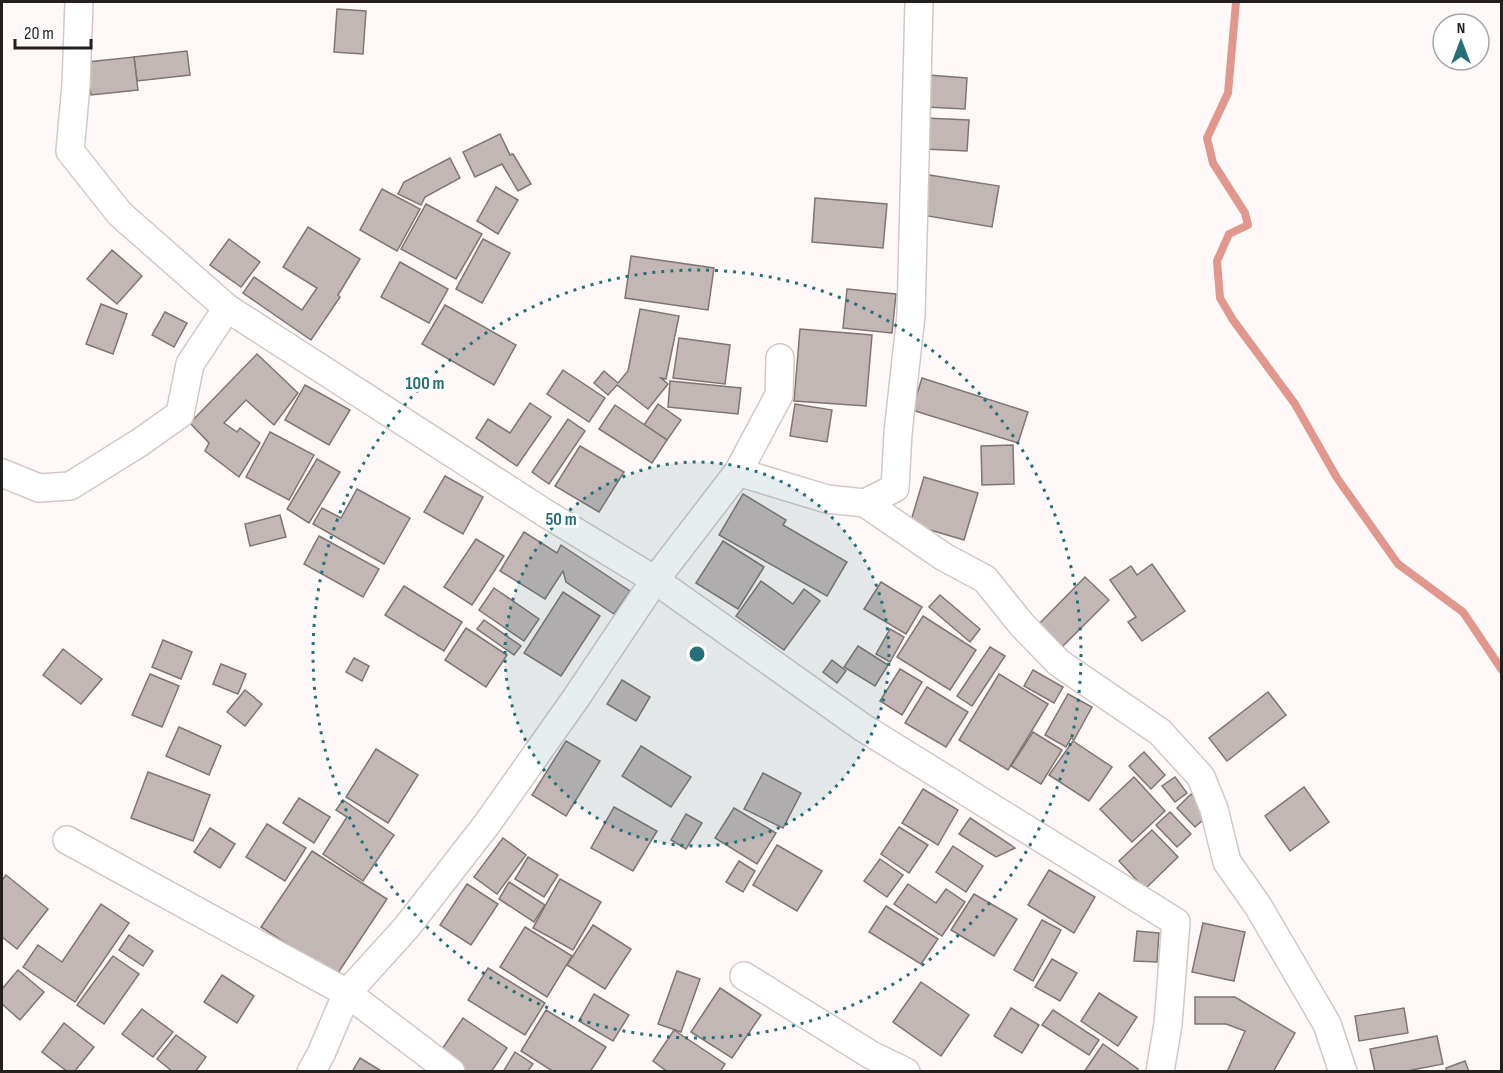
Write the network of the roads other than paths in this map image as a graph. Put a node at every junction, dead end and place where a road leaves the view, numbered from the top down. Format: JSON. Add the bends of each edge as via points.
{"nodes":[{"id":1,"x":80,"y":2,"type":"edge"},
{"id":2,"x":919,"y":2,"type":"edge"},
{"id":3,"x":227,"y":308,"type":"junction"},
{"id":4,"x":780,"y":358,"type":"dead end"},
{"id":5,"x":738,"y":471,"type":"junction"},
{"id":6,"x":2,"y":473,"type":"edge"},
{"id":7,"x":865,"y":503,"type":"junction"},
{"id":8,"x":655,"y":580,"type":"junction"},
{"id":9,"x":67,"y":840,"type":"dead end"},
{"id":10,"x":744,"y":976,"type":"dead end"},
{"id":11,"x":347,"y":993,"type":"junction"},
{"id":12,"x":311,"y":1071,"type":"edge"},
{"id":13,"x":451,"y":1071,"type":"edge"},
{"id":14,"x":906,"y":1071,"type":"edge"},
{"id":15,"x":1160,"y":1071,"type":"edge"},
{"id":16,"x":1343,"y":1071,"type":"edge"}],
"edges":[{"from":1,"to":3,"type":"street","via":[[70,151],[120,214]]},
{"from":2,"to":7,"type":"street","via":[[911,315],[895,488]]},
{"from":3,"to":6,"type":"street","via":[[190,364],[180,414],[70,486],[39,488]]},
{"from":3,"to":8,"type":"street"},
{"from":4,"to":5,"type":"street","via":[[779,395]]},
{"from":5,"to":7,"type":"street","via":[[827,499]]},
{"from":5,"to":8,"type":"street"},
{"from":7,"to":16,"type":"street","via":[[944,557],[985,579],[1059,663],[1160,732],[1200,777],[1214,809],[1227,862],[1258,906],[1327,1024]]},
{"from":8,"to":11,"type":"street","via":[[487,824],[406,927]]},
{"from":8,"to":15,"type":"street","via":[[862,727],[1176,922]]},
{"from":9,"to":11,"type":"street"},
{"from":10,"to":14,"type":"street","via":[[871,1055]]},
{"from":11,"to":12,"type":"street"},
{"from":11,"to":13,"type":"street"}]}
